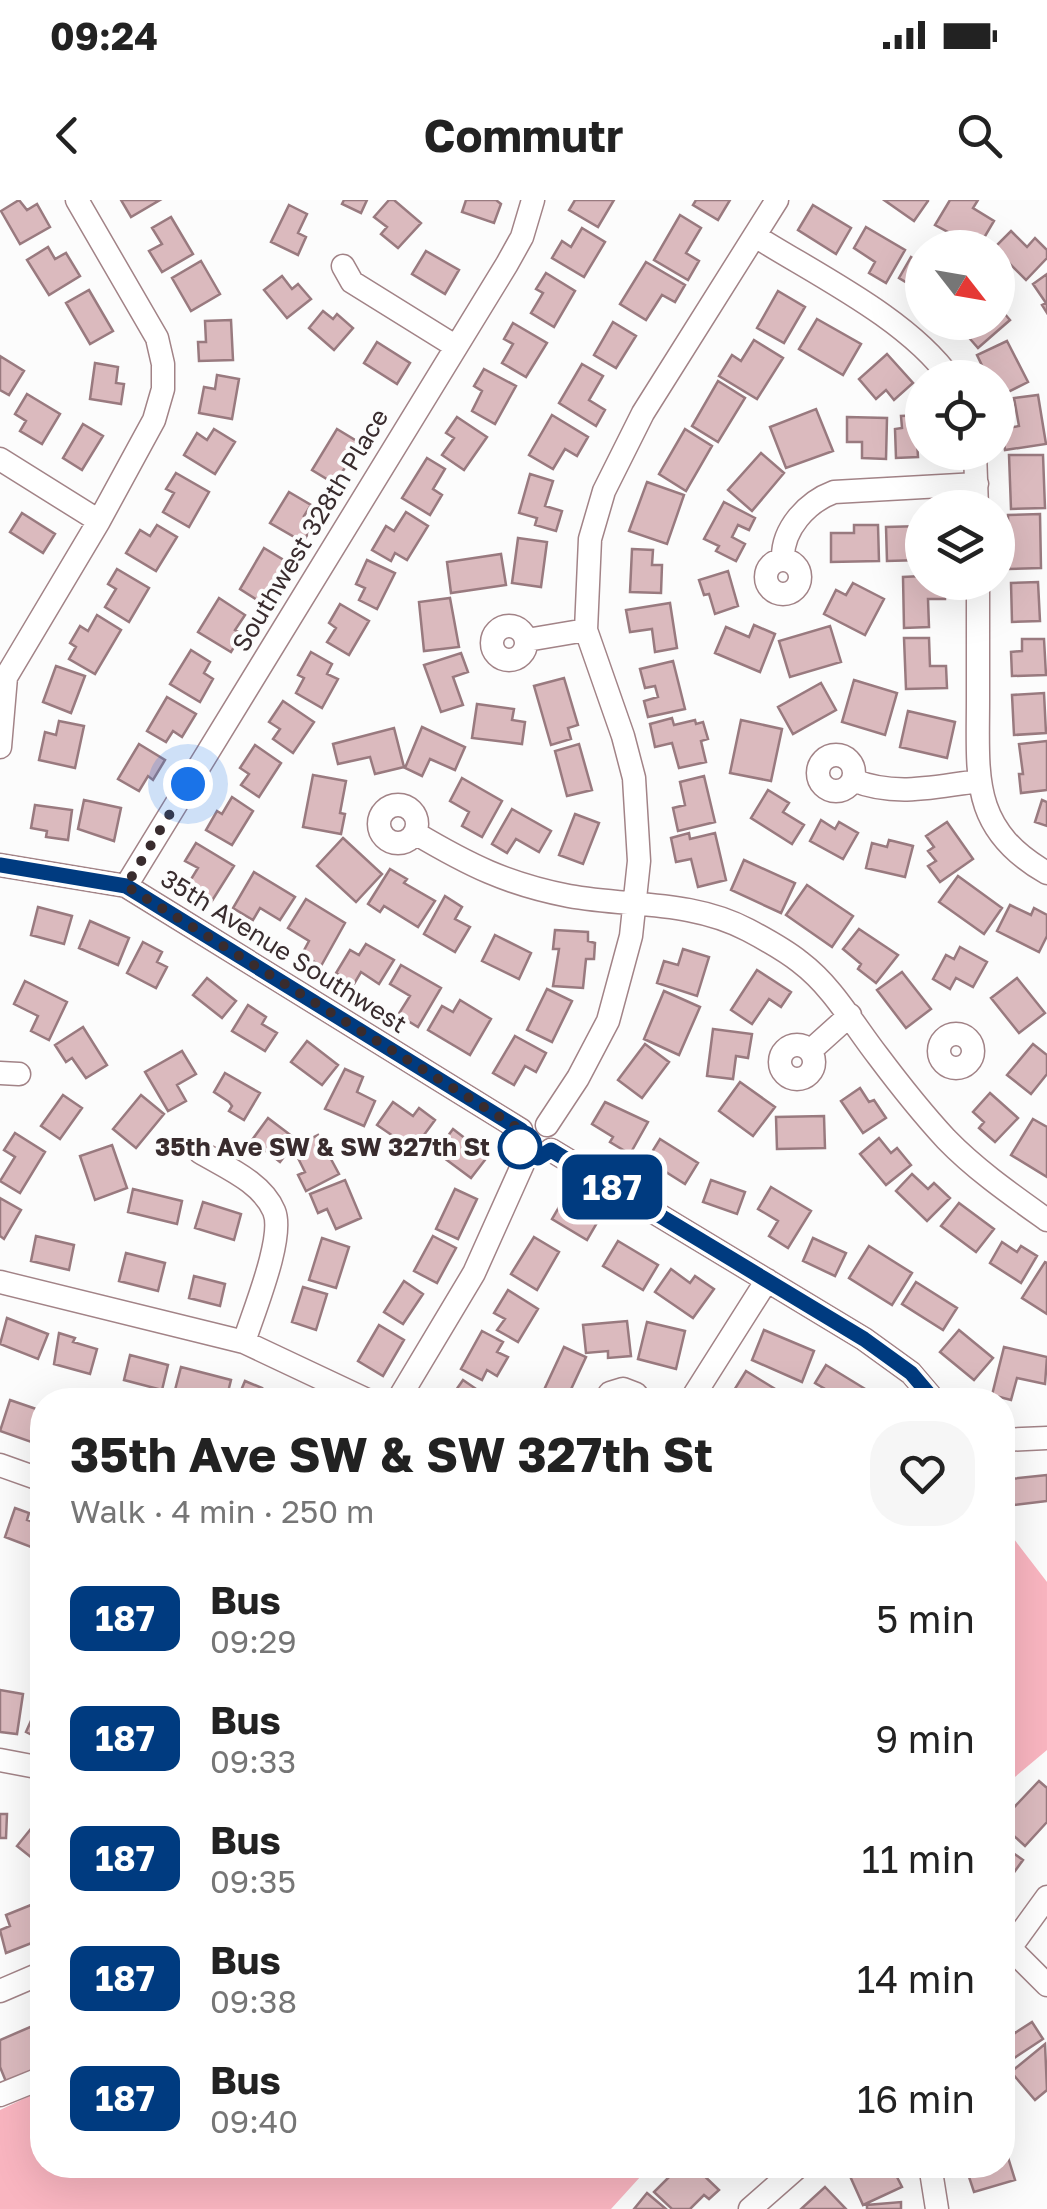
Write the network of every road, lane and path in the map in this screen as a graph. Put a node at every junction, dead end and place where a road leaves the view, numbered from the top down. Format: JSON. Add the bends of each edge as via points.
{"nodes":[{"id":1,"x":77,"y":200,"type":"edge"},
{"id":2,"x":533,"y":200,"type":"edge"},
{"id":3,"x":777,"y":200,"type":"edge"},
{"id":4,"x":755,"y":236,"type":"junction"},
{"id":5,"x":343,"y":266,"type":"dead end"},
{"id":6,"x":455,"y":346,"type":"junction"},
{"id":7,"x":936,"y":360,"type":"edge"},
{"id":8,"x":0,"y":458,"type":"edge"},
{"id":9,"x":905,"y":493,"type":"edge"},
{"id":10,"x":99,"y":521,"type":"junction"},
{"id":11,"x":783,"y":559,"type":"dead end"},
{"id":12,"x":978,"y":600,"type":"edge"},
{"id":13,"x":586,"y":630,"type":"junction"},
{"id":14,"x":527,"y":640,"type":"dead end"},
{"id":15,"x":3,"y":675,"type":"edge"},
{"id":16,"x":0,"y":748,"type":"edge"},
{"id":17,"x":853,"y":780,"type":"dead end"},
{"id":18,"x":978,"y":781,"type":"junction"},
{"id":19,"x":415,"y":834,"type":"dead end"},
{"id":20,"x":0,"y":864,"type":"edge"},
{"id":21,"x":1047,"y":873,"type":"edge"},
{"id":22,"x":126,"y":886,"type":"junction"},
{"id":23,"x":634,"y":901,"type":"junction"},
{"id":24,"x":850,"y":1015,"type":"junction"},
{"id":25,"x":810,"y":1051,"type":"dead end"},
{"id":26,"x":546,"y":1126,"type":"junction"},
{"id":27,"x":521,"y":1130,"type":"junction"},
{"id":28,"x":551,"y":1150,"type":"junction"},
{"id":29,"x":200,"y":1152,"type":"dead end"},
{"id":30,"x":527,"y":1155,"type":"junction"},
{"id":31,"x":1047,"y":1220,"type":"edge"},
{"id":32,"x":766,"y":1280,"type":"junction"},
{"id":33,"x":0,"y":1282,"type":"edge"},
{"id":34,"x":244,"y":1342,"type":"junction"},
{"id":35,"x":342,"y":1388,"type":"edge"},
{"id":36,"x":405,"y":1388,"type":"edge"},
{"id":37,"x":698,"y":1388,"type":"edge"},
{"id":38,"x":924,"y":1388,"type":"edge"},
{"id":39,"x":1047,"y":1438,"type":"edge"},
{"id":40,"x":1015,"y":1439,"type":"edge"},
{"id":41,"x":0,"y":1465,"type":"edge"},
{"id":42,"x":30,"y":1476,"type":"edge"},
{"id":43,"x":0,"y":1760,"type":"edge"},
{"id":44,"x":30,"y":1766,"type":"edge"},
{"id":45,"x":1047,"y":1897,"type":"edge"},
{"id":46,"x":1015,"y":1941,"type":"edge"},
{"id":47,"x":1015,"y":1960,"type":"edge"},
{"id":48,"x":30,"y":1978,"type":"edge"},
{"id":49,"x":1047,"y":1985,"type":"edge"},
{"id":50,"x":0,"y":1991,"type":"edge"},
{"id":51,"x":30,"y":2083,"type":"edge"},
{"id":52,"x":0,"y":2095,"type":"edge"},
{"id":53,"x":785,"y":2178,"type":"edge"},
{"id":54,"x":932,"y":2178,"type":"edge"},
{"id":55,"x":750,"y":2209,"type":"edge"},
{"id":56,"x":937,"y":2209,"type":"edge"}],
"edges":[{"from":1,"to":10,"type":"street","via":[[158,338],[163,364],[154,420]]},
{"from":2,"to":6,"type":"street","name":"Southwest 328th Place","via":[[522,237]]},
{"from":3,"to":4,"type":"street"},
{"from":4,"to":7,"type":"street","via":[[903,330]]},
{"from":4,"to":13,"type":"street","via":[[644,413],[604,491],[590,539]]},
{"from":5,"to":6,"type":"street","via":[[352,282]]},
{"from":6,"to":22,"type":"street","name":"Southwest 328th Place"},
{"from":8,"to":10,"type":"street"},
{"from":9,"to":11,"type":"street","via":[[847,490],[820,497],[788,534]]},
{"from":10,"to":15,"type":"street"},
{"from":12,"to":18,"type":"street"},
{"from":13,"to":14,"type":"street"},
{"from":13,"to":23,"type":"street","via":[[634,778]]},
{"from":15,"to":16,"type":"street"},
{"from":17,"to":18,"type":"street","via":[[908,791]]},
{"from":18,"to":21,"type":"street","via":[[1006,842]]},
{"from":19,"to":23,"type":"street","via":[[512,883]]},
{"from":20,"to":22,"type":"street","name":"35th Avenue Southwest"},
{"from":22,"to":27,"type":"street","name":"35th Avenue Southwest"},
{"from":23,"to":24,"type":"street","via":[[714,915],[748,930],[800,962]]},
{"from":23,"to":26,"type":"street","via":[[608,1021]]},
{"from":24,"to":25,"type":"street"},
{"from":24,"to":31,"type":"street","via":[[923,1075],[946,1139]]},
{"from":26,"to":27,"type":"street","via":[[536,1122]]},
{"from":26,"to":28,"type":"street","via":[[554,1139]]},
{"from":27,"to":30,"type":"street","via":[[518,1141]]},
{"from":28,"to":30,"type":"street","via":[[538,1158]]},
{"from":28,"to":32,"type":"street"},
{"from":29,"to":34,"type":"street","via":[[253,1186],[276,1218]]},
{"from":30,"to":36,"type":"street","via":[[474,1273]]},
{"from":32,"to":37,"type":"street"},
{"from":32,"to":38,"type":"street","via":[[899,1364]]},
{"from":33,"to":34,"type":"street"},
{"from":34,"to":35,"type":"street"},
{"from":39,"to":40,"type":"street"},
{"from":41,"to":42,"type":"street"},
{"from":43,"to":44,"type":"street"},
{"from":45,"to":46,"type":"street"},
{"from":47,"to":49,"type":"street"},
{"from":48,"to":50,"type":"street"},
{"from":51,"to":52,"type":"street"},
{"from":53,"to":55,"type":"street"},
{"from":54,"to":56,"type":"street"}]}
